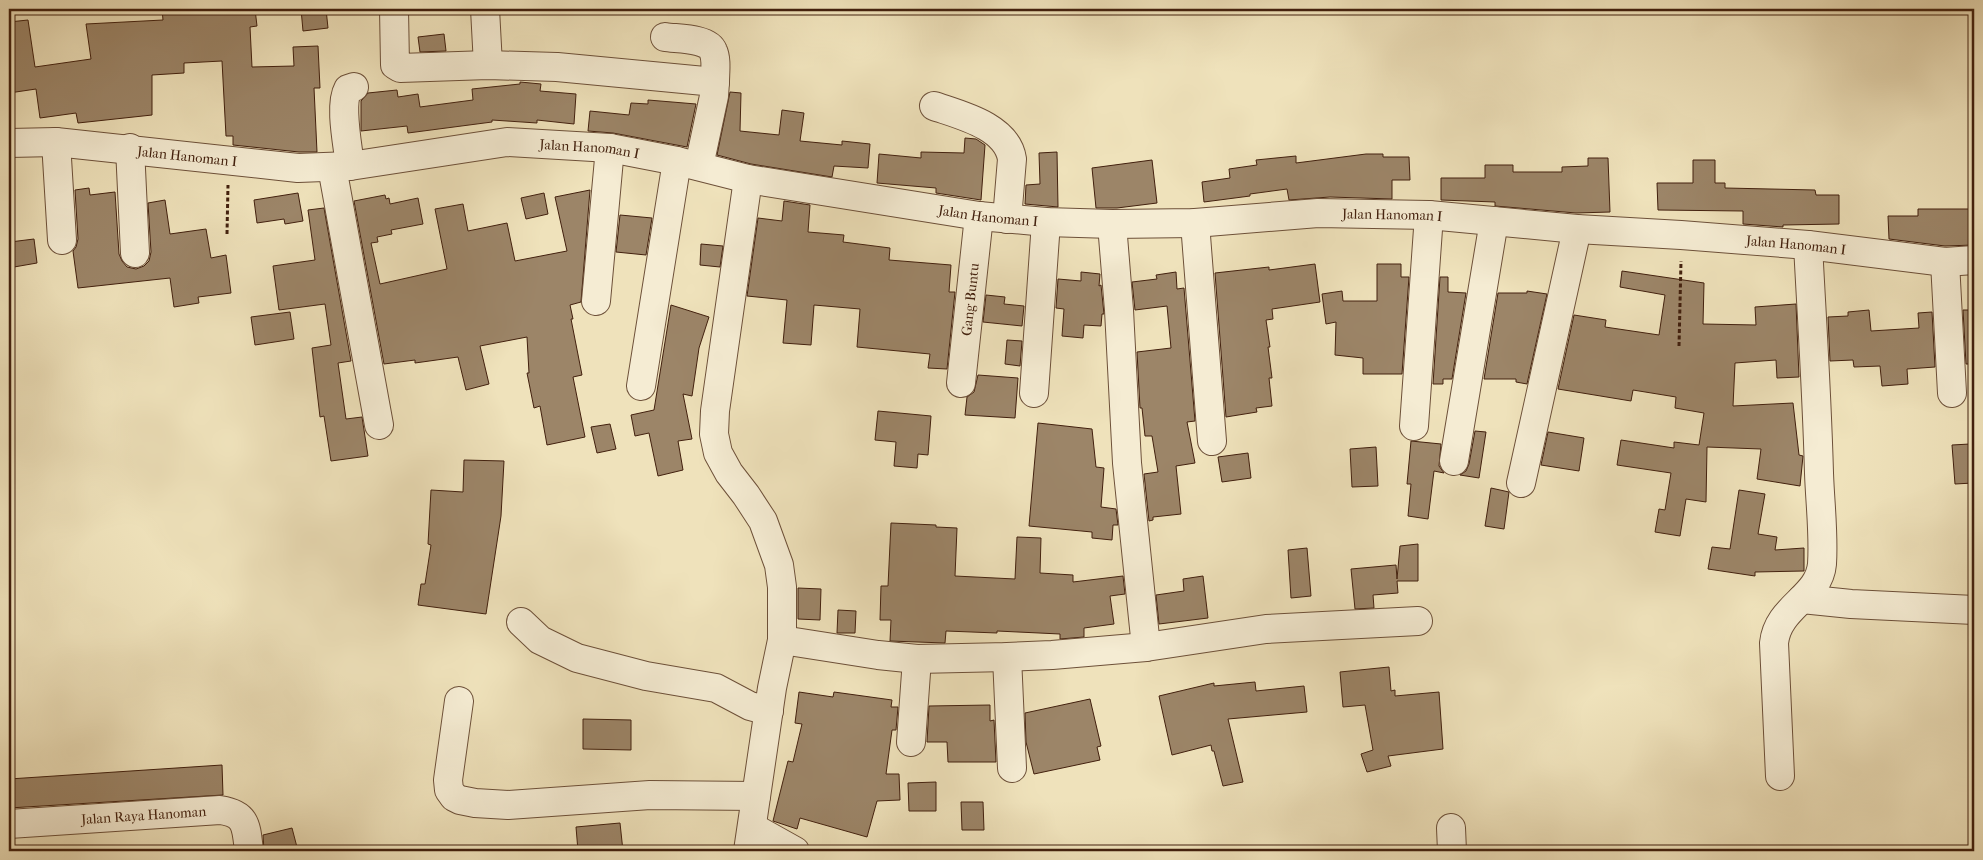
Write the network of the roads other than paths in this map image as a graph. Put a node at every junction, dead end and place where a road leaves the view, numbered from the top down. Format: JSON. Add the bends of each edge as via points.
{"nodes":[{"id":1,"x":394,"y":9,"type":"edge"},
{"id":2,"x":485,"y":9,"type":"edge"},
{"id":3,"x":665,"y":37,"type":"dead end"},
{"id":4,"x":488,"y":65,"type":"junction"},
{"id":5,"x":715,"y":82,"type":"junction"},
{"id":6,"x":354,"y":87,"type":"dead end"},
{"id":7,"x":934,"y":106,"type":"dead end"},
{"id":8,"x":56,"y":142,"type":"junction"},
{"id":9,"x":9,"y":144,"type":"edge"},
{"id":10,"x":130,"y":148,"type":"junction"},
{"id":11,"x":610,"y":148,"type":"junction"},
{"id":12,"x":688,"y":164,"type":"junction"},
{"id":13,"x":341,"y":166,"type":"junction"},
{"id":14,"x":748,"y":179,"type":"junction"},
{"id":15,"x":1429,"y":215,"type":"junction"},
{"id":16,"x":979,"y":216,"type":"junction"},
{"id":17,"x":1007,"y":219,"type":"junction"},
{"id":18,"x":1494,"y":221,"type":"junction"},
{"id":19,"x":1046,"y":222,"type":"junction"},
{"id":20,"x":1195,"y":223,"type":"junction"},
{"id":21,"x":1112,"y":224,"type":"junction"},
{"id":22,"x":1577,"y":229,"type":"junction"},
{"id":23,"x":62,"y":240,"type":"dead end"},
{"id":24,"x":1808,"y":246,"type":"junction"},
{"id":25,"x":135,"y":253,"type":"dead end"},
{"id":26,"x":1974,"y":260,"type":"edge"},
{"id":27,"x":1945,"y":262,"type":"junction"},
{"id":28,"x":596,"y":301,"type":"dead end"},
{"id":29,"x":961,"y":384,"type":"dead end"},
{"id":30,"x":641,"y":386,"type":"dead end"},
{"id":31,"x":1034,"y":393,"type":"dead end"},
{"id":32,"x":1952,"y":393,"type":"dead end"},
{"id":33,"x":379,"y":425,"type":"dead end"},
{"id":34,"x":1414,"y":426,"type":"dead end"},
{"id":35,"x":1212,"y":441,"type":"dead end"},
{"id":36,"x":1454,"y":460,"type":"dead end"},
{"id":37,"x":1521,"y":483,"type":"dead end"},
{"id":38,"x":1802,"y":599,"type":"junction"},
{"id":39,"x":1974,"y":610,"type":"edge"},
{"id":40,"x":1418,"y":621,"type":"dead end"},
{"id":41,"x":521,"y":622,"type":"dead end"},
{"id":42,"x":782,"y":640,"type":"junction"},
{"id":43,"x":1146,"y":647,"type":"junction"},
{"id":44,"x":1007,"y":657,"type":"junction"},
{"id":45,"x":917,"y":659,"type":"junction"},
{"id":46,"x":459,"y":701,"type":"dead end"},
{"id":47,"x":769,"y":711,"type":"junction"},
{"id":48,"x":911,"y":742,"type":"dead end"},
{"id":49,"x":1012,"y":768,"type":"dead end"},
{"id":50,"x":1780,"y":776,"type":"dead end"},
{"id":51,"x":756,"y":796,"type":"junction"},
{"id":52,"x":9,"y":824,"type":"edge"},
{"id":53,"x":750,"y":839,"type":"edge"},
{"id":54,"x":249,"y":851,"type":"edge"},
{"id":55,"x":795,"y":851,"type":"edge"}],
"edges":[{"from":1,"to":4,"type":"street","via":[[395,65],[400,68]]},
{"from":2,"to":4,"type":"street"},
{"from":3,"to":5,"type":"street","via":[[703,42],[712,47]]},
{"from":4,"to":5,"type":"street","via":[[557,67]]},
{"from":5,"to":12,"type":"street","via":[[714,96]]},
{"from":6,"to":13,"type":"street","via":[[345,95]]},
{"from":7,"to":17,"type":"street","via":[[976,120],[1001,136],[1007,144],[1012,159]]},
{"from":8,"to":9,"type":"street","name":"Jalan Hanoman I"},
{"from":8,"to":10,"type":"street","name":"Jalan Hanoman I"},
{"from":8,"to":23,"type":"street"},
{"from":10,"to":13,"type":"street","name":"Jalan Hanoman I","via":[[298,168]]},
{"from":10,"to":25,"type":"street"},
{"from":11,"to":12,"type":"street","name":"Jalan Hanoman I"},
{"from":11,"to":13,"type":"street","name":"Jalan Hanoman I","via":[[507,142]]},
{"from":11,"to":28,"type":"street"},
{"from":12,"to":14,"type":"street","name":"Jalan Hanoman I"},
{"from":12,"to":30,"type":"street"},
{"from":13,"to":33,"type":"street"},
{"from":14,"to":16,"type":"street","name":"Jalan Hanoman I"},
{"from":14,"to":42,"type":"street","via":[[714,434],[718,453],[763,521],[772,543],[782,587]]},
{"from":15,"to":18,"type":"street","name":"Jalan Hanoman I"},
{"from":15,"to":20,"type":"street","name":"Jalan Hanoman I","via":[[1318,214]]},
{"from":15,"to":34,"type":"street"},
{"from":16,"to":17,"type":"street","name":"Jalan Hanoman I"},
{"from":16,"to":29,"type":"street","name":"Gang Buntu"},
{"from":17,"to":19,"type":"street","name":"Jalan Hanoman I"},
{"from":18,"to":22,"type":"street","name":"Jalan Hanoman I"},
{"from":18,"to":36,"type":"street"},
{"from":19,"to":21,"type":"street","name":"Jalan Hanoman I"},
{"from":19,"to":31,"type":"street"},
{"from":20,"to":21,"type":"street","name":"Jalan Hanoman I"},
{"from":20,"to":35,"type":"street"},
{"from":21,"to":43,"type":"street","via":[[1127,463]]},
{"from":22,"to":24,"type":"street","name":"Jalan Hanoman I"},
{"from":22,"to":37,"type":"street"},
{"from":24,"to":27,"type":"street","name":"Jalan Hanoman I"},
{"from":24,"to":38,"type":"street","via":[[1822,566],[1812,588]]},
{"from":26,"to":27,"type":"street","name":"Jalan Hanoman I"},
{"from":27,"to":32,"type":"street"},
{"from":38,"to":39,"type":"street"},
{"from":38,"to":50,"type":"street","via":[[1784,615],[1774,638]]},
{"from":40,"to":43,"type":"street","via":[[1266,629]]},
{"from":41,"to":47,"type":"street","via":[[540,640],[577,658],[646,676],[716,688],[750,706]]},
{"from":42,"to":45,"type":"street"},
{"from":42,"to":47,"type":"street"},
{"from":43,"to":44,"type":"street"},
{"from":44,"to":45,"type":"street"},
{"from":44,"to":49,"type":"street"},
{"from":45,"to":48,"type":"street"},
{"from":46,"to":51,"type":"street","via":[[448,780],[449,790],[460,800],[474,804],[508,805],[650,796]]},
{"from":47,"to":51,"type":"street"},
{"from":51,"to":53,"type":"street"},
{"from":52,"to":54,"type":"street","name":"Jalan Raya Hanoman","via":[[220,810],[240,816],[246,829]]},
{"from":53,"to":55,"type":"street"}]}
